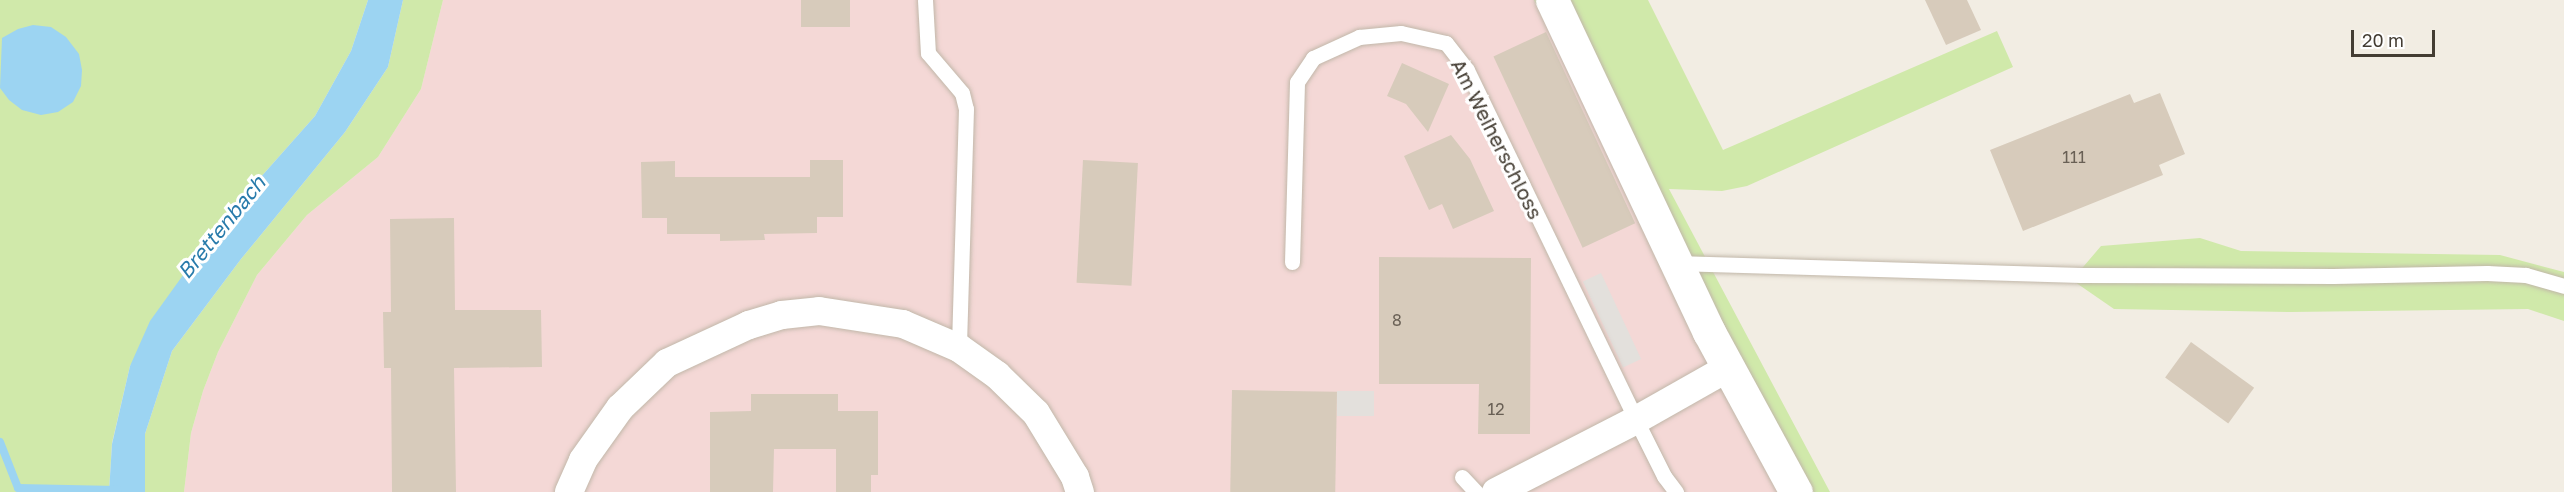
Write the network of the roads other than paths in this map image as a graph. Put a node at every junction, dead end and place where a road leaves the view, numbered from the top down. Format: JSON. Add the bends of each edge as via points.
{"nodes":[{"id":1,"x":925,"y":0,"type":"edge"},
{"id":2,"x":1552,"y":0,"type":"edge"},
{"id":3,"x":1292,"y":262,"type":"dead end"},
{"id":4,"x":1674,"y":262,"type":"junction"},
{"id":5,"x":2564,"y":286,"type":"edge"},
{"id":6,"x":960,"y":348,"type":"junction"},
{"id":7,"x":1728,"y":368,"type":"junction"},
{"id":8,"x":1636,"y":420,"type":"junction"},
{"id":9,"x":1462,"y":477,"type":"dead end"},
{"id":10,"x":569,"y":492,"type":"edge"},
{"id":11,"x":1080,"y":492,"type":"edge"},
{"id":12,"x":1476,"y":492,"type":"edge"},
{"id":13,"x":1496,"y":492,"type":"edge"},
{"id":14,"x":1676,"y":492,"type":"edge"},
{"id":15,"x":1796,"y":492,"type":"edge"}],
"edges":[{"from":1,"to":6,"type":"lane","via":[[928,53],[962,93],[966,109]]},
{"from":2,"to":4,"type":"street"},
{"from":3,"to":8,"type":"lane","name":"Am Weiherschloss","via":[[1297,81],[1313,58],[1359,38],[1401,33],[1446,43],[1467,70]]},
{"from":4,"to":5,"type":"lane","via":[[2092,275],[2487,273],[2526,275]]},
{"from":4,"to":7,"type":"street"},
{"from":6,"to":10,"type":"street","via":[[903,324],[819,311],[782,315],[749,325],[667,363],[620,408],[583,460]]},
{"from":6,"to":11,"type":"street","via":[[997,375],[1036,413]]},
{"from":7,"to":8,"type":"street"},
{"from":7,"to":15,"type":"street"},
{"from":8,"to":13,"type":"street"},
{"from":8,"to":14,"type":"lane","name":"Am Weiherschloss"},
{"from":9,"to":12,"type":"lane"}]}
